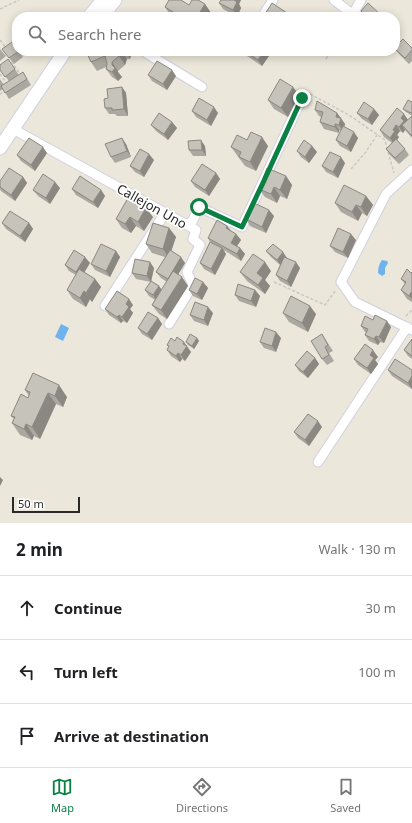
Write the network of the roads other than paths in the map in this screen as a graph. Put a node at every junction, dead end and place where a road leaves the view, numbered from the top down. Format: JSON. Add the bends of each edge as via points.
{"nodes":[{"id":1,"x":103,"y":0,"type":"edge"},
{"id":2,"x":115,"y":0,"type":"edge"},
{"id":3,"x":273,"y":0,"type":"edge"},
{"id":4,"x":334,"y":0,"type":"edge"},
{"id":5,"x":362,"y":0,"type":"edge"},
{"id":6,"x":95,"y":12,"type":"edge"},
{"id":7,"x":265,"y":12,"type":"edge"},
{"id":8,"x":350,"y":12,"type":"edge"},
{"id":9,"x":357,"y":12,"type":"edge"},
{"id":10,"x":62,"y":56,"type":"edge"},
{"id":11,"x":70,"y":56,"type":"edge"},
{"id":12,"x":150,"y":56,"type":"edge"},
{"id":13,"x":202,"y":87,"type":"dead end"},
{"id":14,"x":306,"y":96,"type":"road end"},
{"id":15,"x":13,"y":129,"type":"junction"},
{"id":16,"x":0,"y":148,"type":"edge"},
{"id":17,"x":412,"y":170,"type":"edge"},
{"id":18,"x":165,"y":213,"type":"junction"},
{"id":19,"x":186,"y":224,"type":"junction"},
{"id":20,"x":105,"y":306,"type":"edge"},
{"id":21,"x":169,"y":324,"type":"dead end"},
{"id":22,"x":409,"y":329,"type":"edge"},
{"id":23,"x":318,"y":462,"type":"dead end"}],
"edges":[{"from":1,"to":6,"type":"main road"},
{"from":2,"to":6,"type":"main road"},
{"from":3,"to":7,"type":"street"},
{"from":4,"to":8,"type":"street"},
{"from":5,"to":9,"type":"street"},
{"from":10,"to":15,"type":"main road"},
{"from":11,"to":15,"type":"main road"},
{"from":12,"to":13,"type":"street"},
{"from":14,"to":19,"type":"street","via":[[242,227],[199,207],[192,222]]},
{"from":15,"to":16,"type":"main road"},
{"from":15,"to":18,"type":"street","name":"Callejon Uno"},
{"from":17,"to":22,"type":"street","via":[[386,194],[342,282],[355,302]]},
{"from":18,"to":19,"type":"street","name":"Callejon Uno"},
{"from":18,"to":20,"type":"street"},
{"from":19,"to":21,"type":"street","name":"Callejon Uno","via":[[196,230],[193,239],[200,245],[187,272],[193,285]]},
{"from":22,"to":23,"type":"street"}]}
